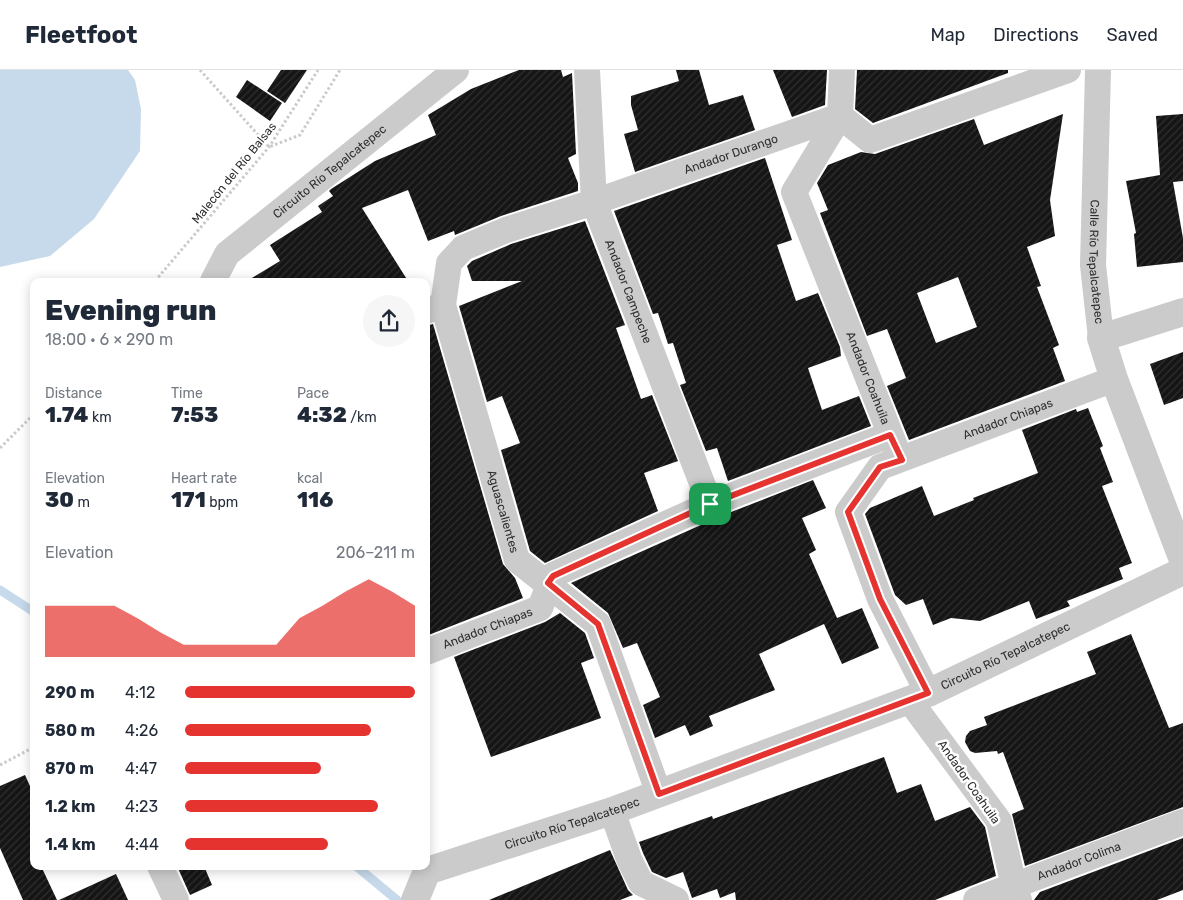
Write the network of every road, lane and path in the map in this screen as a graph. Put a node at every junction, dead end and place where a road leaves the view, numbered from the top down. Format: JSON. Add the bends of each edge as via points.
{"nodes":[{"id":1,"x":200,"y":70,"type":"edge"},
{"id":2,"x":318,"y":70,"type":"edge"},
{"id":3,"x":340,"y":70,"type":"edge"},
{"id":4,"x":456,"y":70,"type":"edge"},
{"id":5,"x":587,"y":70,"type":"edge"},
{"id":6,"x":842,"y":70,"type":"edge"},
{"id":7,"x":1068,"y":70,"type":"edge"},
{"id":8,"x":1098,"y":70,"type":"edge"},
{"id":9,"x":840,"y":116,"type":"junction"},
{"id":10,"x":268,"y":147,"type":"junction"},
{"id":11,"x":594,"y":202,"type":"junction"},
{"id":12,"x":158,"y":278,"type":"edge"},
{"id":13,"x":215,"y":278,"type":"edge"},
{"id":14,"x":435,"y":308,"type":"edge"},
{"id":15,"x":1183,"y":312,"type":"edge"},
{"id":16,"x":1101,"y":338,"type":"junction"},
{"id":17,"x":1114,"y":379,"type":"junction"},
{"id":18,"x":30,"y":418,"type":"edge"},
{"id":19,"x":890,"y":435,"type":"junction"},
{"id":20,"x":0,"y":448,"type":"edge"},
{"id":21,"x":902,"y":460,"type":"junction"},
{"id":22,"x":710,"y":504,"type":"junction"},
{"id":23,"x":1183,"y":560,"type":"edge"},
{"id":24,"x":1183,"y":571,"type":"edge"},
{"id":25,"x":548,"y":583,"type":"junction"},
{"id":26,"x":430,"y":650,"type":"edge"},
{"id":27,"x":919,"y":697,"type":"junction"},
{"id":28,"x":30,"y":749,"type":"edge"},
{"id":29,"x":0,"y":765,"type":"edge"},
{"id":30,"x":659,"y":794,"type":"junction"},
{"id":31,"x":612,"y":811,"type":"junction"},
{"id":32,"x":1183,"y":822,"type":"edge"},
{"id":33,"x":430,"y":867,"type":"edge"},
{"id":34,"x":162,"y":870,"type":"edge"},
{"id":35,"x":424,"y":870,"type":"edge"},
{"id":36,"x":1016,"y":893,"type":"edge"},
{"id":37,"x":176,"y":900,"type":"edge"},
{"id":38,"x":415,"y":900,"type":"edge"},
{"id":39,"x":676,"y":900,"type":"edge"},
{"id":40,"x":976,"y":900,"type":"edge"}],
"edges":[{"from":1,"to":10,"type":"path"},
{"from":2,"to":10,"type":"path","name":"Malecón del Río Balsas"},
{"from":3,"to":10,"type":"path","via":[[300,135]]},
{"from":4,"to":13,"type":"street","name":"Circuito Río Tepalcatepec","via":[[227,254]]},
{"from":5,"to":11,"type":"street","name":"Andador Campeche"},
{"from":6,"to":9,"type":"street","name":"Andador Coahuila"},
{"from":7,"to":9,"type":"street","via":[[870,140]]},
{"from":8,"to":16,"type":"street","name":"Calle Río Tepalcatepec","via":[[1093,265]]},
{"from":9,"to":11,"type":"street","name":"Andador Durango"},
{"from":9,"to":19,"type":"street","name":"Andador Coahuila","via":[[794,192]]},
{"from":10,"to":12,"type":"path","name":"Malecón del Río Balsas"},
{"from":11,"to":14,"type":"street","name":"Andador Durango","via":[[506,230],[463,248],[449,263]]},
{"from":11,"to":22,"type":"street","name":"Andador Campeche"},
{"from":14,"to":25,"type":"street","name":"Aguascalientes","via":[[517,560]]},
{"from":15,"to":16,"type":"street"},
{"from":16,"to":17,"type":"street","name":"Calle Río Tepalcatepec"},
{"from":17,"to":21,"type":"street","name":"Andador Chiapas"},
{"from":17,"to":23,"type":"street","name":"Calle Río Tepalcatepec"},
{"from":18,"to":20,"type":"path"},
{"from":19,"to":21,"type":"street","name":"Andador Coahuila"},
{"from":19,"to":22,"type":"street"},
{"from":21,"to":27,"type":"street","name":"Andador Coahuila","via":[[880,467],[848,512]]},
{"from":22,"to":25,"type":"street","via":[[553,576]]},
{"from":24,"to":27,"type":"street","name":"Circuito Río Tepalcatepec"},
{"from":25,"to":26,"type":"street","name":"Andador Chiapas","via":[[540,608]]},
{"from":25,"to":30,"type":"street","name":"Aguascalientes","via":[[598,624]]},
{"from":27,"to":30,"type":"street","name":"Circuito Río Tepalcatepec"},
{"from":27,"to":36,"type":"street","name":"Andador Coahuila","via":[[999,821]]},
{"from":28,"to":29,"type":"path"},
{"from":30,"to":31,"type":"street","name":"Circuito Río Tepalcatepec"},
{"from":31,"to":33,"type":"street","name":"Circuito Río Tepalcatepec"},
{"from":31,"to":39,"type":"street","via":[[640,883]]},
{"from":32,"to":36,"type":"street","name":"Andador Colima"},
{"from":34,"to":37,"type":"street"},
{"from":35,"to":38,"type":"street","name":"Circuito Río Tepalcatepec"},
{"from":36,"to":40,"type":"street","name":"Andador Colima"}]}
